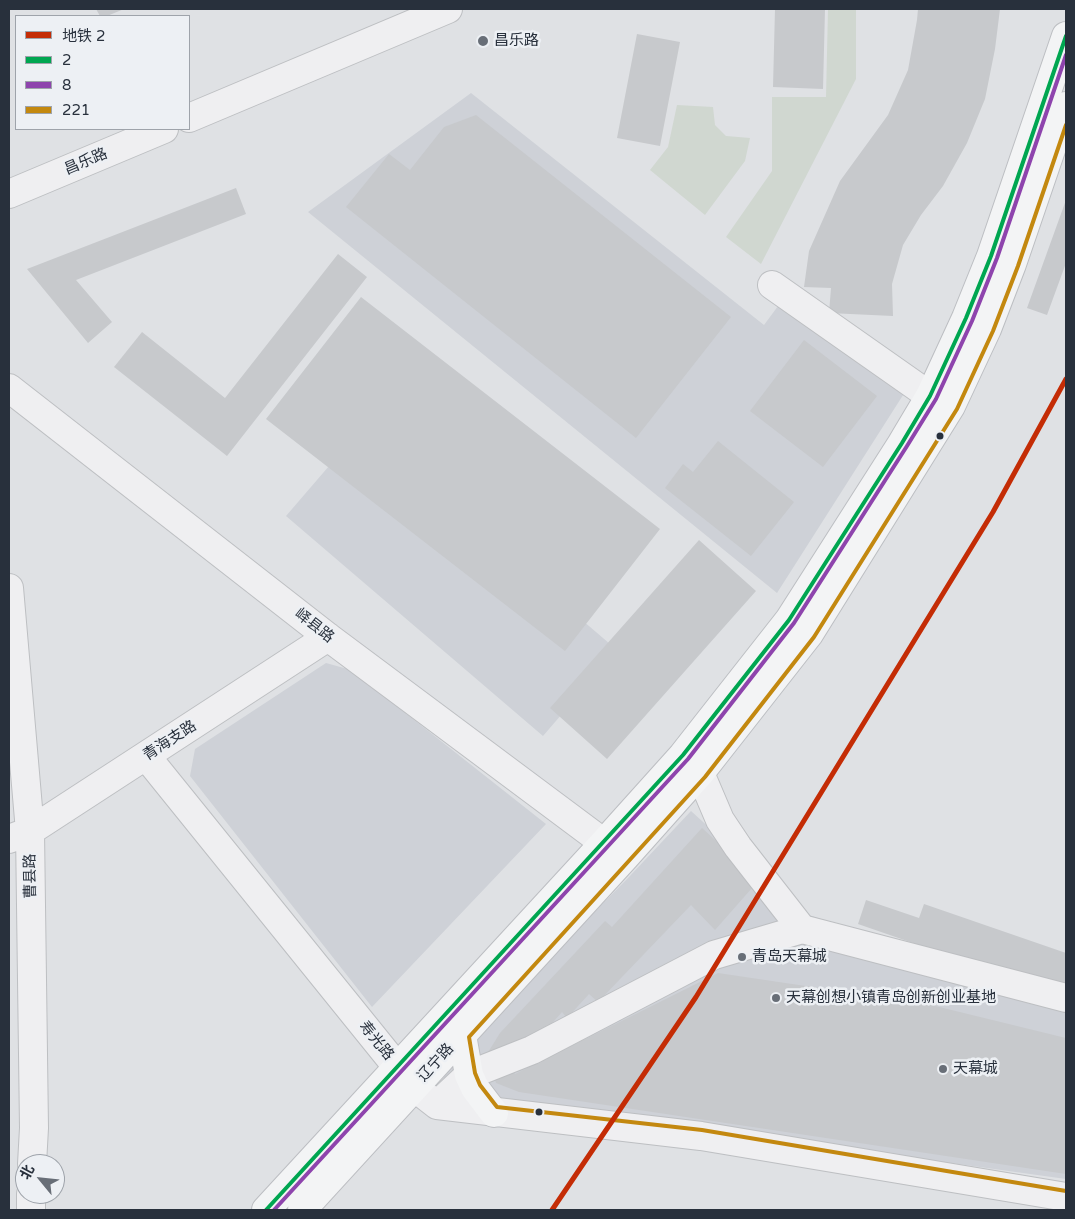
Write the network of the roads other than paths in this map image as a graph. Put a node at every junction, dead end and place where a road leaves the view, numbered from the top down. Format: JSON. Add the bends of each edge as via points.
{"nodes":[{"id":1,"x":448,"y":9,"type":"edge"},
{"id":2,"x":1066,"y":36,"type":"edge"},
{"id":3,"x":1066,"y":106,"type":"edge"},
{"id":4,"x":190,"y":118,"type":"edge"},
{"id":5,"x":162,"y":130,"type":"edge"},
{"id":6,"x":9,"y":194,"type":"edge"},
{"id":7,"x":772,"y":285,"type":"dead end"},
{"id":8,"x":9,"y":388,"type":"edge"},
{"id":9,"x":930,"y":396,"type":"junction"},
{"id":10,"x":9,"y":588,"type":"edge"},
{"id":11,"x":328,"y":637,"type":"junction"},
{"id":12,"x":146,"y":756,"type":"junction"},
{"id":13,"x":691,"y":764,"type":"junction"},
{"id":14,"x":19,"y":835,"type":"edge"},
{"id":15,"x":614,"y":850,"type":"junction"},
{"id":16,"x":802,"y":929,"type":"junction"},
{"id":17,"x":1066,"y":998,"type":"edge"},
{"id":18,"x":462,"y":1036,"type":"junction"},
{"id":19,"x":469,"y":1075,"type":"junction"},
{"id":20,"x":406,"y":1078,"type":"junction"},
{"id":21,"x":437,"y":1105,"type":"junction"},
{"id":22,"x":494,"y":1113,"type":"junction"},
{"id":23,"x":33,"y":1154,"type":"edge"},
{"id":24,"x":1066,"y":1197,"type":"edge"},
{"id":25,"x":266,"y":1210,"type":"edge"},
{"id":26,"x":302,"y":1210,"type":"edge"}],
"edges":[{"from":1,"to":4,"type":"street"},
{"from":2,"to":9,"type":"main road","name":"辽宁路","via":[[991,256]]},
{"from":3,"to":13,"type":"main road","name":"辽宁路","via":[[1012,264],[951,406],[809,634]]},
{"from":5,"to":6,"type":"street","name":"昌乐路"},
{"from":7,"to":9,"type":"street"},
{"from":8,"to":11,"type":"street","name":"峄县路"},
{"from":9,"to":13,"type":"main road","name":"辽宁路","via":[[789,620]]},
{"from":10,"to":14,"type":"street","name":"曹县路"},
{"from":11,"to":12,"type":"street","name":"青海支路"},
{"from":11,"to":15,"type":"street","name":"峄县路"},
{"from":12,"to":14,"type":"street","name":"青海支路"},
{"from":12,"to":20,"type":"street","name":"寿光路"},
{"from":13,"to":15,"type":"main road","name":"辽宁路"},
{"from":13,"to":16,"type":"street","via":[[738,847]]},
{"from":14,"to":23,"type":"street","name":"曹县路","via":[[34,1128]]},
{"from":15,"to":18,"type":"main road","name":"辽宁路"},
{"from":15,"to":20,"type":"main road","name":"辽宁路"},
{"from":16,"to":17,"type":"street"},
{"from":16,"to":19,"type":"street","via":[[714,954],[532,1050]]},
{"from":18,"to":19,"type":"main road"},
{"from":18,"to":20,"type":"main road","name":"辽宁路"},
{"from":19,"to":21,"type":"street"},
{"from":19,"to":22,"type":"main road"},
{"from":20,"to":21,"type":"street","name":"寿光路"},
{"from":20,"to":25,"type":"main road","name":"辽宁路"},
{"from":20,"to":26,"type":"main road","name":"辽宁路"},
{"from":21,"to":22,"type":"street"},
{"from":22,"to":24,"type":"street","via":[[701,1136]]}]}
